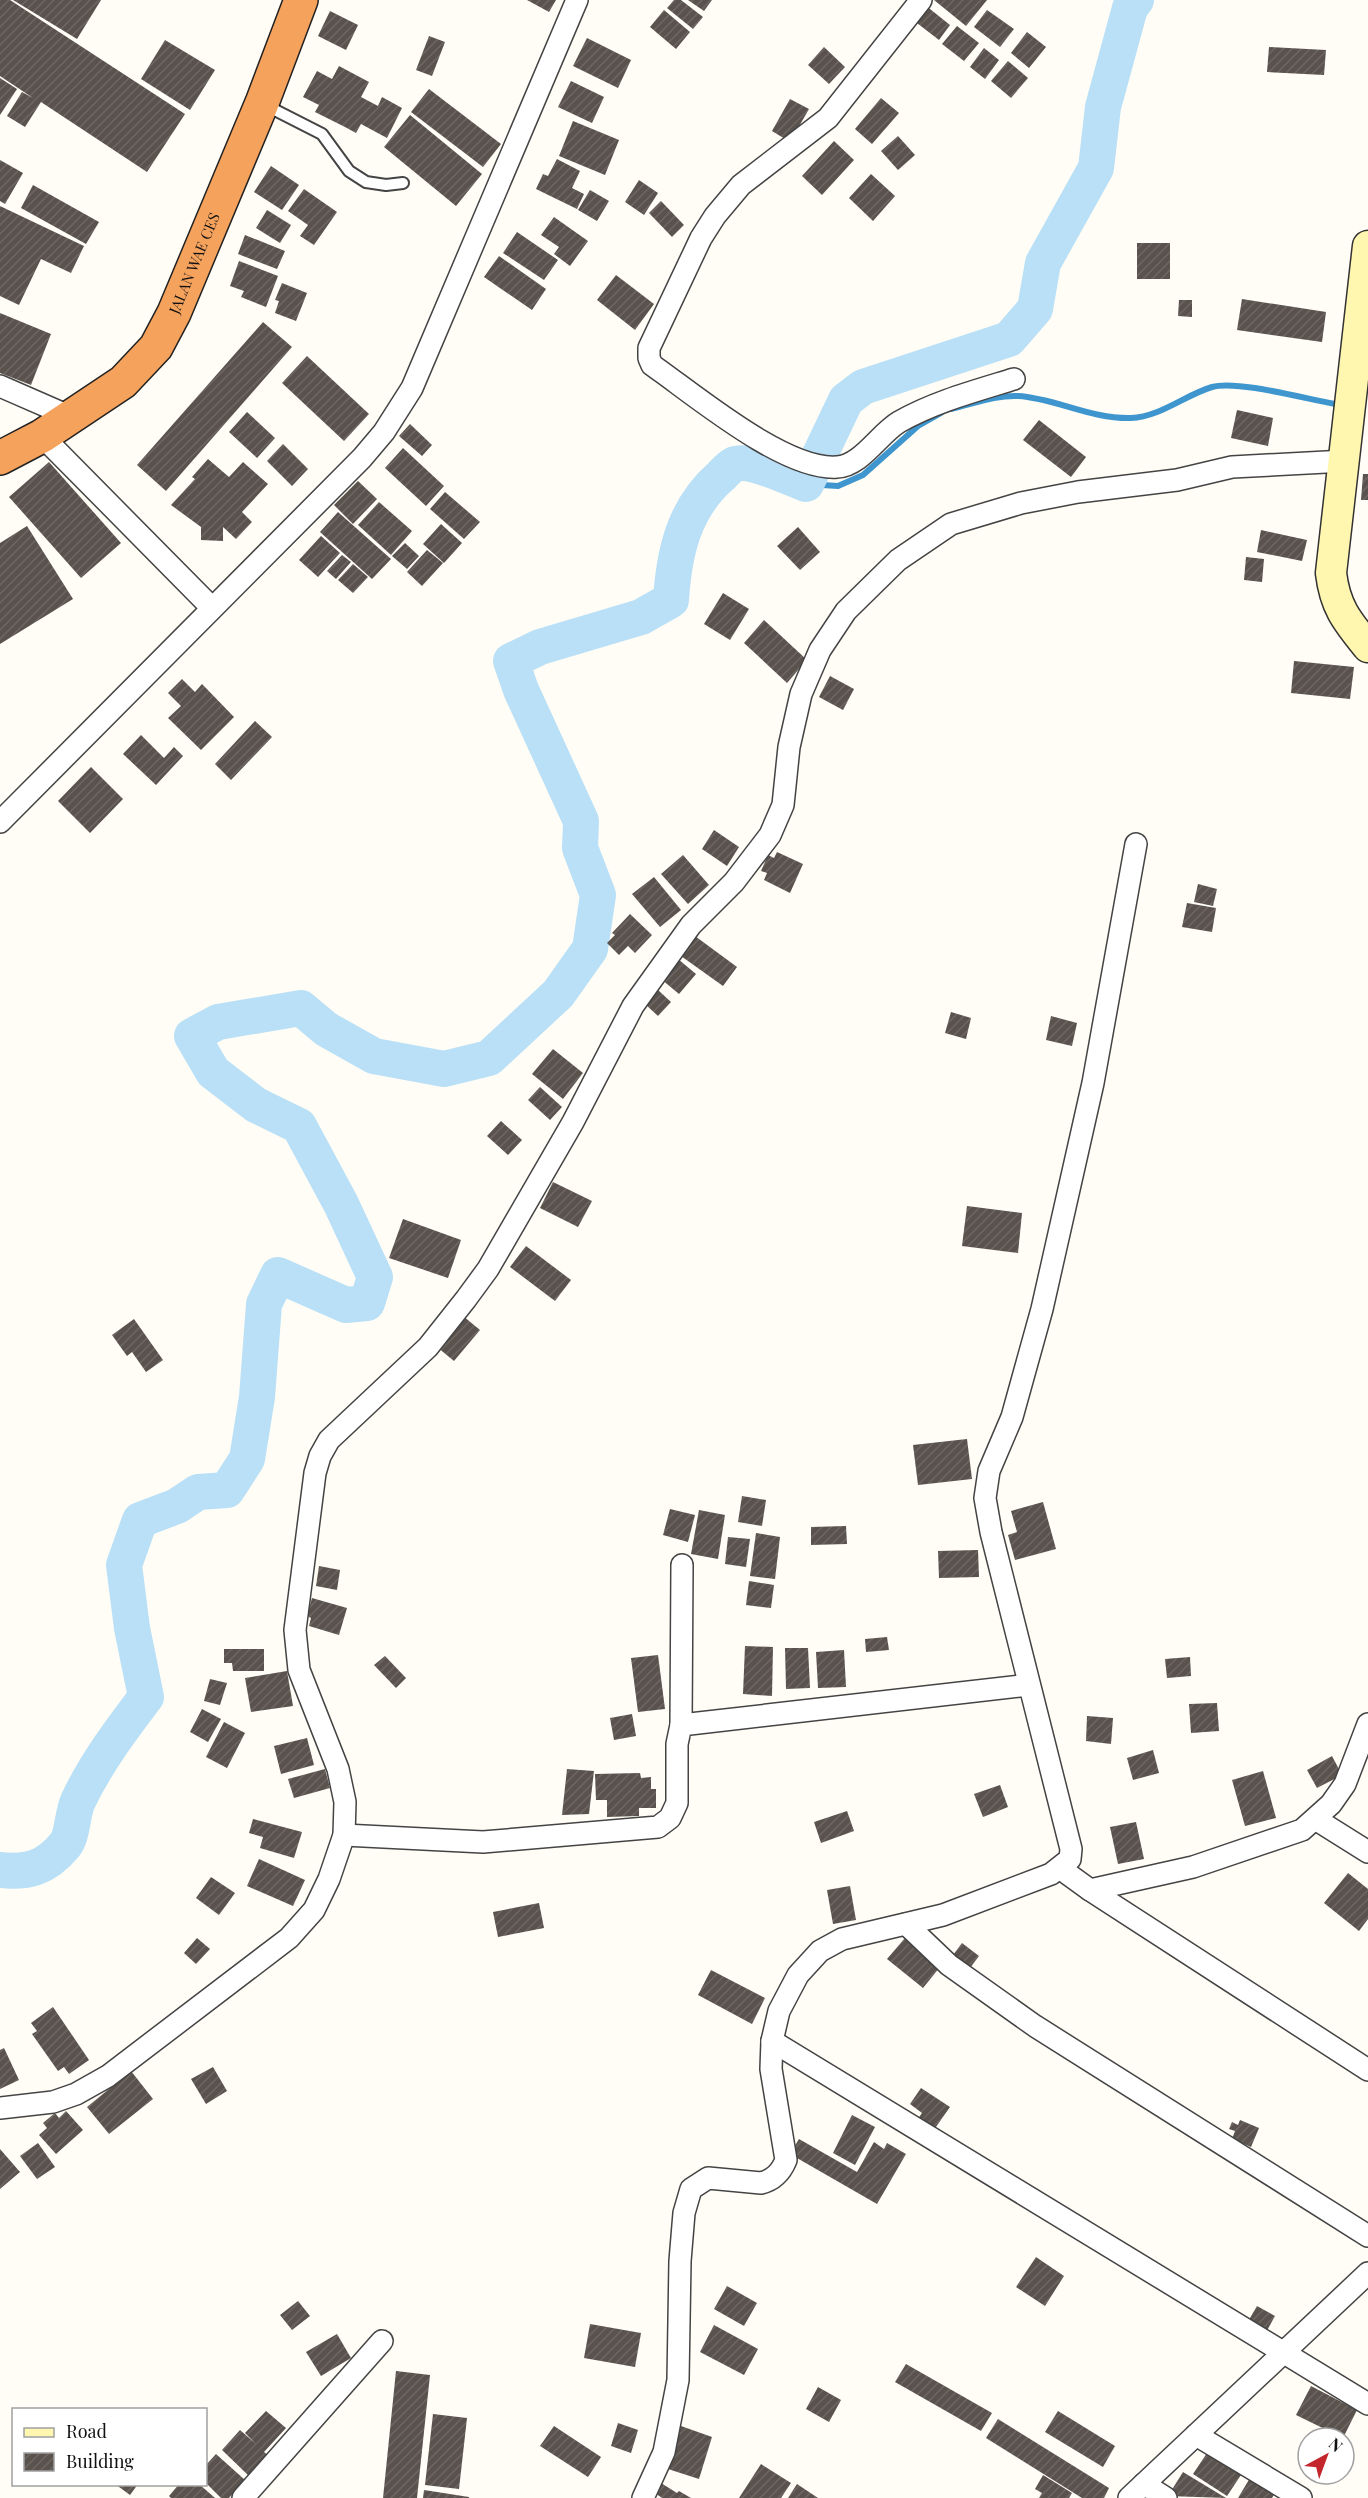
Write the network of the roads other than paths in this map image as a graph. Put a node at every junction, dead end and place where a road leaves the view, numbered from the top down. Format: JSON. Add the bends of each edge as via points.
{"nodes":[{"id":1,"x":301,"y":0,"type":"edge"},
{"id":2,"x":577,"y":0,"type":"edge"},
{"id":3,"x":921,"y":0,"type":"edge"},
{"id":4,"x":262,"y":103,"type":"junction"},
{"id":5,"x":403,"y":183,"type":"dead end"},
{"id":6,"x":1368,"y":246,"type":"edge"},
{"id":7,"x":1014,"y":379,"type":"dead end"},
{"id":8,"x":0,"y":386,"type":"edge"},
{"id":9,"x":70,"y":417,"type":"junction"},
{"id":10,"x":42,"y":436,"type":"junction"},
{"id":11,"x":0,"y":458,"type":"edge"},
{"id":12,"x":1345,"y":461,"type":"junction"},
{"id":13,"x":212,"y":608,"type":"junction"},
{"id":14,"x":1368,"y":646,"type":"edge"},
{"id":15,"x":0,"y":822,"type":"edge"},
{"id":16,"x":1136,"y":844,"type":"dead end"},
{"id":17,"x":682,"y":1565,"type":"dead end"},
{"id":18,"x":1029,"y":1685,"type":"junction"},
{"id":19,"x":1368,"y":1724,"type":"edge"},
{"id":20,"x":681,"y":1725,"type":"junction"},
{"id":21,"x":1317,"y":1820,"type":"junction"},
{"id":22,"x":344,"y":1835,"type":"junction"},
{"id":23,"x":1368,"y":1852,"type":"edge"},
{"id":24,"x":1060,"y":1869,"type":"junction"},
{"id":25,"x":1090,"y":1890,"type":"junction"},
{"id":26,"x":906,"y":1924,"type":"junction"},
{"id":27,"x":772,"y":2041,"type":"junction"},
{"id":28,"x":1368,"y":2070,"type":"edge"},
{"id":29,"x":0,"y":2108,"type":"edge"},
{"id":30,"x":1368,"y":2236,"type":"edge"},
{"id":31,"x":1368,"y":2273,"type":"edge"},
{"id":32,"x":382,"y":2341,"type":"dead end"},
{"id":33,"x":1284,"y":2353,"type":"junction"},
{"id":34,"x":1368,"y":2404,"type":"edge"},
{"id":35,"x":1196,"y":2435,"type":"junction"},
{"id":36,"x":1137,"y":2491,"type":"edge"},
{"id":37,"x":243,"y":2498,"type":"edge"},
{"id":38,"x":643,"y":2498,"type":"edge"},
{"id":39,"x":1166,"y":2498,"type":"edge"},
{"id":40,"x":1301,"y":2498,"type":"edge"}],
"edges":[{"from":1,"to":4,"type":"highway","name":"JALAN WAE CES"},
{"from":2,"to":13,"type":"street","via":[[412,388],[362,458]]},
{"from":3,"to":7,"type":"street","via":[[828,118],[741,185],[715,216],[649,348],[650,362],[761,442],[790,457],[837,467],[849,464],[897,423],[921,410]]},
{"from":4,"to":5,"type":"lane","via":[[322,134],[335,156],[366,182]]},
{"from":4,"to":9,"type":"highway","name":"JALAN WAE CES","via":[[156,347],[123,382]]},
{"from":6,"to":12,"type":"street"},
{"from":8,"to":9,"type":"street"},
{"from":9,"to":10,"type":"highway","name":"JALAN WAE CES"},
{"from":10,"to":11,"type":"highway","name":"JALAN WAE CES"},
{"from":10,"to":13,"type":"street"},
{"from":12,"to":14,"type":"street","via":[[1331,573],[1333,591],[1349,624]]},
{"from":12,"to":22,"type":"street","via":[[1232,467],[1177,480],[1078,492],[978,514],[951,524],[898,560],[846,611],[820,650],[801,694],[789,747],[783,805],[770,836],[734,882],[691,926],[633,1006],[573,1122],[472,1292],[428,1347],[329,1440],[320,1456],[297,1599],[296,1657],[338,1769],[345,1802]]},
{"from":13,"to":15,"type":"street"},
{"from":16,"to":18,"type":"street","via":[[1093,1083],[1042,1308],[1012,1417],[986,1487],[991,1532]]},
{"from":17,"to":20,"type":"street"},
{"from":18,"to":20,"type":"street"},
{"from":18,"to":24,"type":"street","via":[[1071,1849],[1070,1859]]},
{"from":19,"to":21,"type":"street","via":[[1345,1784]]},
{"from":20,"to":22,"type":"street","via":[[677,1744],[677,1803],[670,1818],[658,1827],[483,1842]]},
{"from":21,"to":23,"type":"street"},
{"from":21,"to":25,"type":"street","via":[[1302,1830],[1192,1868]]},
{"from":22,"to":29,"type":"street","via":[[314,1910],[289,1938],[108,2076],[53,2102]]},
{"from":24,"to":25,"type":"street"},
{"from":24,"to":26,"type":"street","via":[[943,1914]]},
{"from":25,"to":28,"type":"street"},
{"from":26,"to":27,"type":"street","via":[[842,1939],[820,1951],[798,1974],[778,2011]]},
{"from":26,"to":30,"type":"street","via":[[949,1965],[1035,2026]]},
{"from":27,"to":33,"type":"street"},
{"from":27,"to":38,"type":"street","via":[[771,2069],[786,2160],[770,2181],[708,2178],[691,2190],[684,2212],[680,2261],[678,2380],[664,2452]]},
{"from":31,"to":33,"type":"street"},
{"from":32,"to":37,"type":"street"},
{"from":33,"to":34,"type":"street"},
{"from":33,"to":35,"type":"street"},
{"from":35,"to":36,"type":"street"},
{"from":35,"to":40,"type":"street"},
{"from":36,"to":39,"type":"street"}]}
